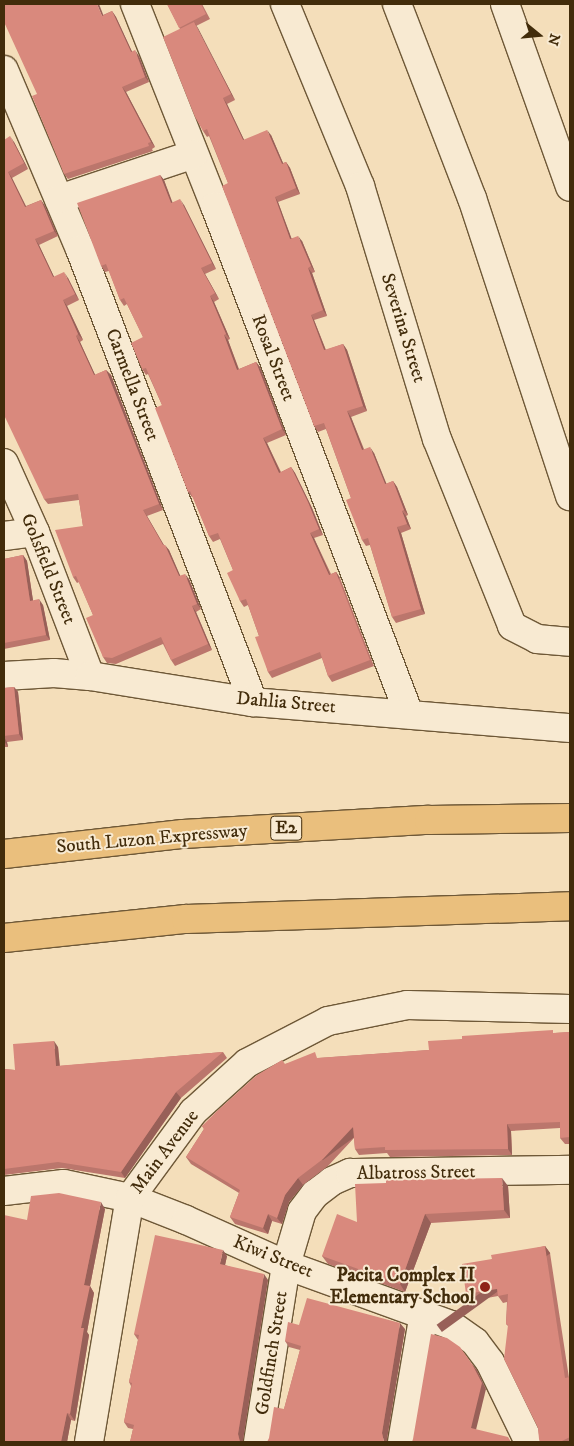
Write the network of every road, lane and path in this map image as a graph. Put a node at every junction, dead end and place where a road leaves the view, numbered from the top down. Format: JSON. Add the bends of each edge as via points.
{"nodes":[{"id":1,"x":135,"y":4,"type":"edge"},
{"id":2,"x":285,"y":4,"type":"edge"},
{"id":3,"x":397,"y":4,"type":"edge"},
{"id":4,"x":505,"y":4,"type":"edge"},
{"id":5,"x":4,"y":70,"type":"edge"},
{"id":6,"x":194,"y":154,"type":"junction"},
{"id":7,"x":570,"y":187,"type":"edge"},
{"id":8,"x":59,"y":200,"type":"junction"},
{"id":9,"x":4,"y":463,"type":"edge"},
{"id":10,"x":570,"y":496,"type":"edge"},
{"id":11,"x":35,"y":532,"type":"junction"},
{"id":12,"x":4,"y":536,"type":"edge"},
{"id":13,"x":570,"y":642,"type":"edge"},
{"id":14,"x":4,"y":676,"type":"edge"},
{"id":15,"x":90,"y":676,"type":"junction"},
{"id":16,"x":253,"y":702,"type":"junction"},
{"id":17,"x":409,"y":714,"type":"junction"},
{"id":18,"x":570,"y":728,"type":"edge"},
{"id":19,"x":570,"y":818,"type":"edge"},
{"id":20,"x":4,"y":854,"type":"edge"},
{"id":21,"x":570,"y":906,"type":"edge"},
{"id":22,"x":4,"y":938,"type":"edge"},
{"id":23,"x":570,"y":1009,"type":"edge"},
{"id":24,"x":570,"y":1170,"type":"edge"},
{"id":25,"x":4,"y":1190,"type":"edge"},
{"id":26,"x":130,"y":1198,"type":"junction"},
{"id":27,"x":286,"y":1265,"type":"junction"},
{"id":28,"x":424,"y":1313,"type":"junction"},
{"id":29,"x":89,"y":1442,"type":"edge"},
{"id":30,"x":258,"y":1442,"type":"edge"},
{"id":31,"x":402,"y":1442,"type":"edge"},
{"id":32,"x":530,"y":1442,"type":"edge"}],
"edges":[{"from":1,"to":6,"type":"street","name":"Rosal Street"},
{"from":2,"to":13,"type":"street","name":"Severina Street","via":[[360,186],[438,439],[512,626],[537,639]]},
{"from":3,"to":10,"type":"street","via":[[472,198]]},
{"from":4,"to":7,"type":"street"},
{"from":5,"to":8,"type":"street","name":"Carmella Street"},
{"from":6,"to":8,"type":"street"},
{"from":6,"to":17,"type":"street","name":"Rosal Street"},
{"from":8,"to":16,"type":"street","name":"Carmella Street"},
{"from":9,"to":11,"type":"street","name":"Golsfield Street"},
{"from":11,"to":12,"type":"street"},
{"from":11,"to":15,"type":"street","name":"Golsfield Street"},
{"from":14,"to":15,"type":"street","name":"Dahlia Street","via":[[54,673]]},
{"from":15,"to":16,"type":"street","name":"Dahlia Street"},
{"from":16,"to":17,"type":"street","name":"Dahlia Street"},
{"from":17,"to":18,"type":"street","name":"Dahlia Street"},
{"from":19,"to":20,"type":"highway","name":"South Luzon Expressway","number":"E2","via":[[429,820],[183,834]]},
{"from":21,"to":22,"type":"highway","via":[[186,919]]},
{"from":23,"to":26,"type":"street","name":"Main Avenue","via":[[408,1005],[328,1022],[247,1063],[192,1112]]},
{"from":24,"to":27,"type":"street","name":"Albatross Street","via":[[350,1173],[326,1185],[302,1211]]},
{"from":25,"to":26,"type":"street","name":"Kiwi Street","via":[[64,1184]]},
{"from":26,"to":27,"type":"street","name":"Kiwi Street"},
{"from":26,"to":29,"type":"street","name":"Main Avenue"},
{"from":27,"to":28,"type":"street","name":"Kiwi Street"},
{"from":27,"to":30,"type":"street","name":"Goldfinch Street"},
{"from":28,"to":31,"type":"street"},
{"from":28,"to":32,"type":"street","name":"Kiwi Street","via":[[451,1325],[475,1342],[490,1362]]}]}
